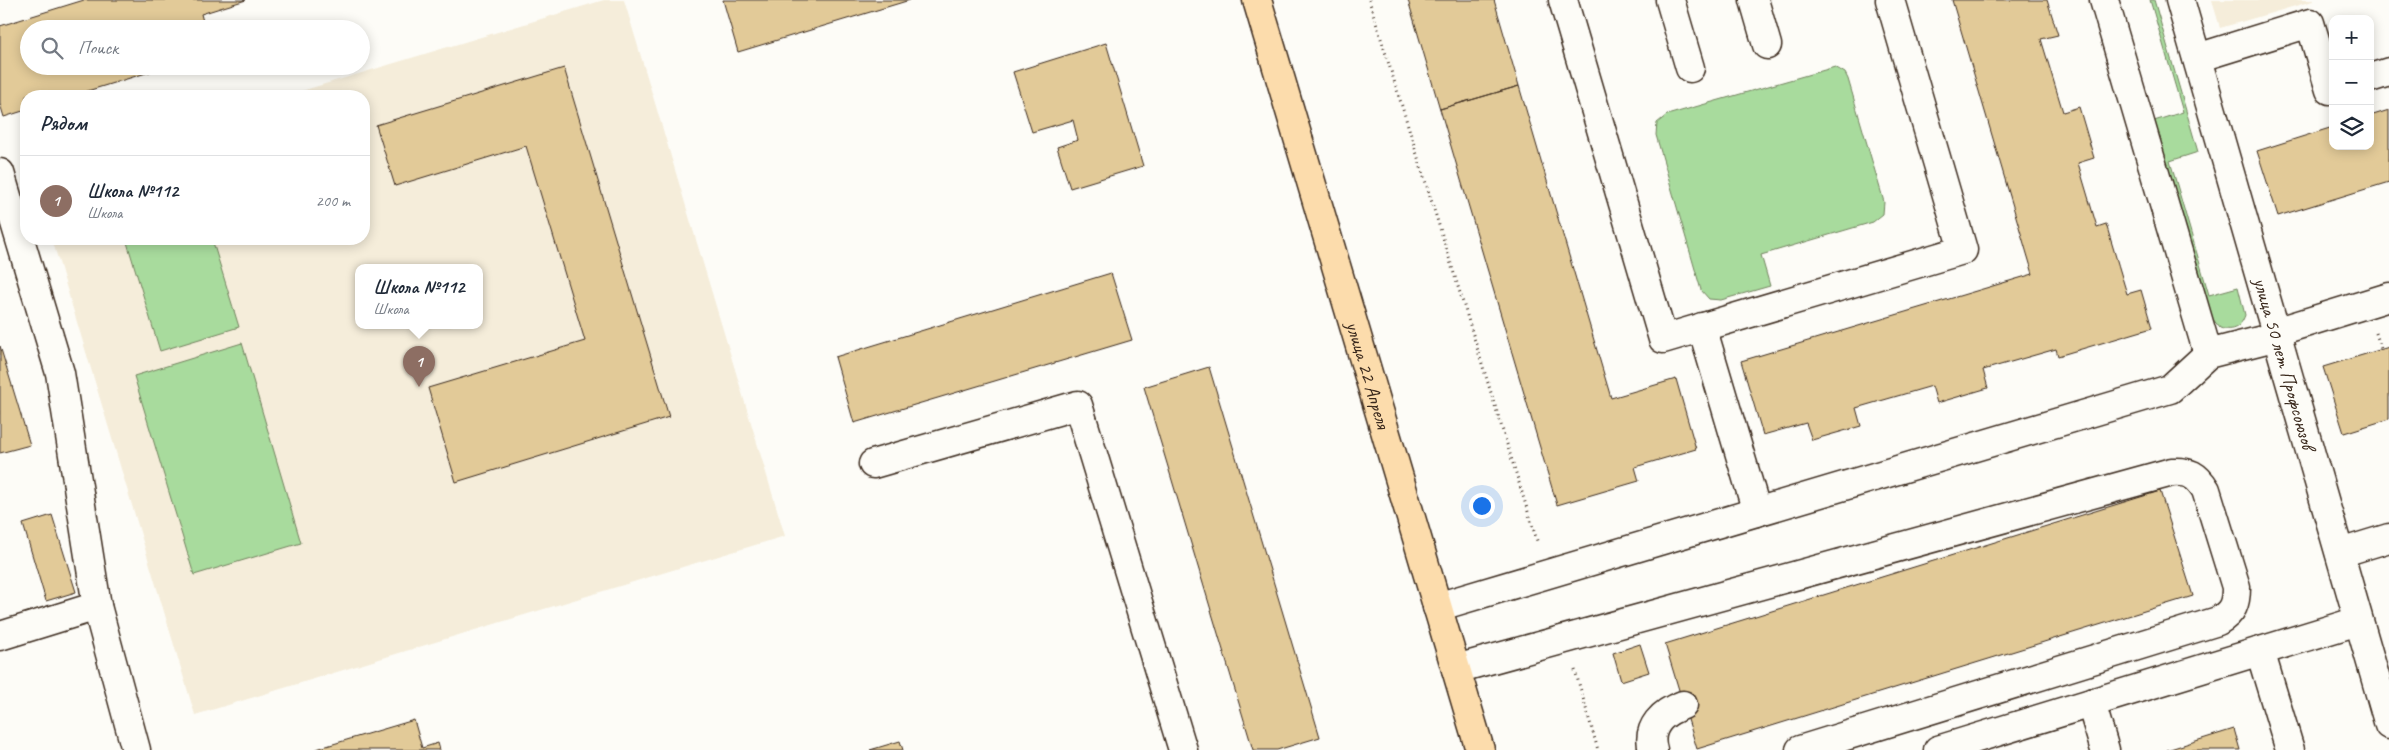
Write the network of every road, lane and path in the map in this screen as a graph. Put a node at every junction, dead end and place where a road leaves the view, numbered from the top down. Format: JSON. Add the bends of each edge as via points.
{"nodes":[{"id":1,"x":1369,"y":0,"type":"edge"},
{"id":2,"x":1563,"y":0,"type":"edge"},
{"id":3,"x":1670,"y":0,"type":"edge"},
{"id":4,"x":1754,"y":0,"type":"edge"},
{"id":5,"x":1890,"y":0,"type":"edge"},
{"id":6,"x":2104,"y":0,"type":"edge"},
{"id":7,"x":2180,"y":0,"type":"edge"},
{"id":8,"x":1260,"y":1,"type":"edge"},
{"id":9,"x":1767,"y":45,"type":"dead end"},
{"id":10,"x":2196,"y":58,"type":"junction"},
{"id":11,"x":1690,"y":68,"type":"dead end"},
{"id":12,"x":2389,"y":72,"type":"edge"},
{"id":13,"x":2374,"y":77,"type":"edge"},
{"id":14,"x":2329,"y":87,"type":"edge"},
{"id":15,"x":0,"y":173,"type":"edge"},
{"id":16,"x":20,"y":239,"type":"edge"},
{"id":17,"x":22,"y":245,"type":"edge"},
{"id":18,"x":2389,"y":297,"type":"edge"},
{"id":19,"x":1702,"y":327,"type":"junction"},
{"id":20,"x":2277,"y":334,"type":"junction"},
{"id":21,"x":2208,"y":354,"type":"junction"},
{"id":22,"x":873,"y":464,"type":"dead end"},
{"id":23,"x":1757,"y":512,"type":"junction"},
{"id":24,"x":2389,"y":538,"type":"edge"},
{"id":25,"x":2340,"y":553,"type":"junction"},
{"id":26,"x":1547,"y":574,"type":"junction"},
{"id":27,"x":97,"y":606,"type":"junction"},
{"id":28,"x":1437,"y":607,"type":"junction"},
{"id":29,"x":2358,"y":621,"type":"junction"},
{"id":30,"x":0,"y":636,"type":"edge"},
{"id":31,"x":1566,"y":638,"type":"junction"},
{"id":32,"x":2260,"y":651,"type":"junction"},
{"id":33,"x":1456,"y":669,"type":"junction"},
{"id":34,"x":2091,"y":703,"type":"junction"},
{"id":35,"x":1684,"y":706,"type":"dead end"},
{"id":36,"x":2389,"y":725,"type":"edge"},
{"id":37,"x":136,"y":750,"type":"edge"},
{"id":38,"x":1183,"y":750,"type":"edge"},
{"id":39,"x":1480,"y":750,"type":"edge"},
{"id":40,"x":1598,"y":750,"type":"edge"},
{"id":41,"x":1653,"y":750,"type":"edge"},
{"id":42,"x":1800,"y":750,"type":"edge"},
{"id":43,"x":1938,"y":750,"type":"edge"},
{"id":44,"x":2105,"y":750,"type":"edge"},
{"id":45,"x":2290,"y":750,"type":"edge"}],
"edges":[{"from":1,"to":26,"type":"path"},
{"from":2,"to":19,"type":"street","via":[[1663,339]]},
{"from":3,"to":11,"type":"street"},
{"from":4,"to":9,"type":"street"},
{"from":5,"to":19,"type":"street","via":[[1963,250]]},
{"from":6,"to":21,"type":"street"},
{"from":7,"to":10,"type":"street","name":"улица 50 лет Профсоюзов"},
{"from":8,"to":28,"type":"main road","name":"улица 22 Апреля"},
{"from":10,"to":14,"type":"street","via":[[2310,23]]},
{"from":10,"to":20,"type":"street","name":"улица 50 лет Профсоюзов"},
{"from":12,"to":13,"type":"street"},
{"from":15,"to":16,"type":"street"},
{"from":17,"to":27,"type":"street","via":[[60,372]]},
{"from":18,"to":20,"type":"street"},
{"from":19,"to":23,"type":"street"},
{"from":20,"to":21,"type":"street"},
{"from":20,"to":25,"type":"street","name":"улица 50 лет Профсоюзов"},
{"from":21,"to":23,"type":"street","via":[[2170,389]]},
{"from":22,"to":38,"type":"street","via":[[1078,405]]},
{"from":23,"to":26,"type":"street"},
{"from":24,"to":25,"type":"street"},
{"from":25,"to":29,"type":"street","name":"улица 50 лет Профсоюзов"},
{"from":26,"to":28,"type":"street"},
{"from":27,"to":30,"type":"street"},
{"from":27,"to":37,"type":"street"},
{"from":28,"to":33,"type":"main road","name":"улица 22 Апреля"},
{"from":29,"to":32,"type":"street"},
{"from":29,"to":36,"type":"street","name":"улица 50 лет Профсоюзов"},
{"from":31,"to":33,"type":"street"},
{"from":31,"to":40,"type":"path"},
{"from":31,"to":42,"type":"street","via":[[2172,472],[2186,472],[2198,478],[2206,490],[2236,587],[2236,601],[2230,614],[2218,621]]},
{"from":32,"to":34,"type":"street"},
{"from":32,"to":45,"type":"street"},
{"from":33,"to":39,"type":"main road","name":"улица 22 Апреля"},
{"from":34,"to":43,"type":"street"},
{"from":34,"to":44,"type":"street"},
{"from":35,"to":41,"type":"street","via":[[1658,720],[1650,741]]}]}
